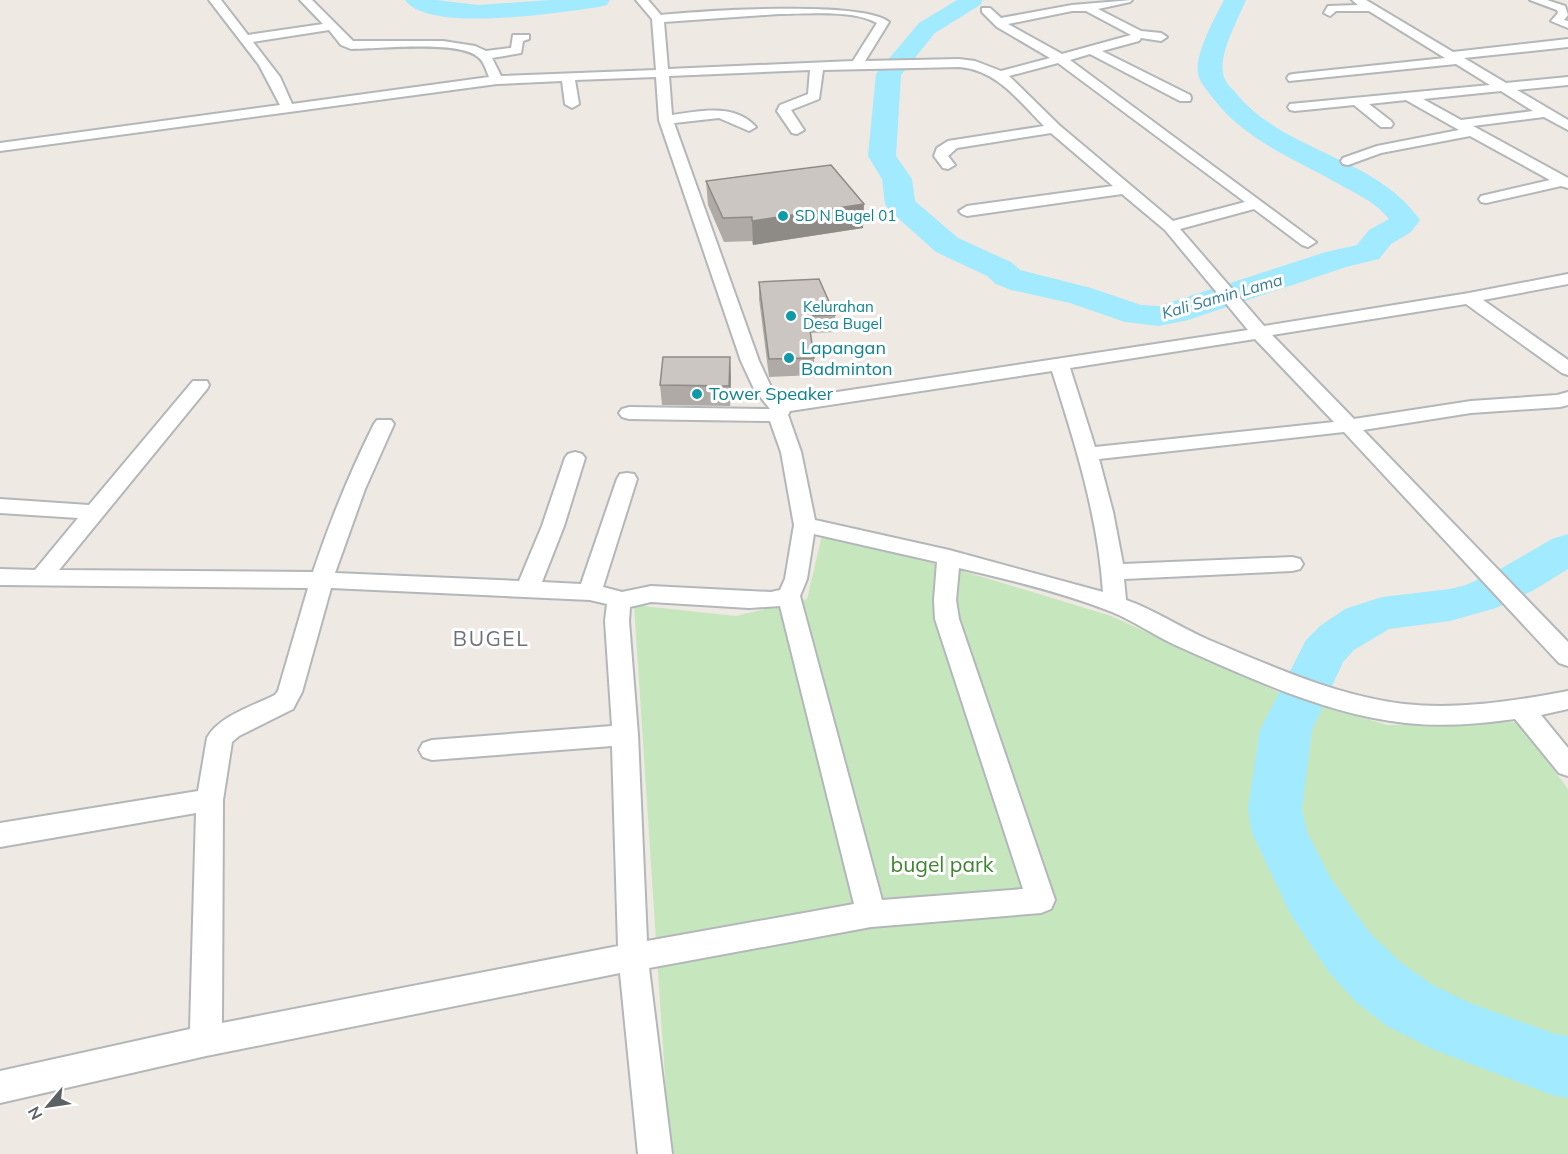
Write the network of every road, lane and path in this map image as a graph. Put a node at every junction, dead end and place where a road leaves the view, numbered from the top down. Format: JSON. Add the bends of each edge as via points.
{"nodes":[{"id":1,"x":214,"y":0,"type":"edge"},
{"id":2,"x":306,"y":0,"type":"edge"},
{"id":3,"x":642,"y":0,"type":"edge"},
{"id":4,"x":1126,"y":0,"type":"edge"},
{"id":5,"x":1536,"y":0,"type":"edge"},
{"id":6,"x":784,"y":2,"type":"edge"},
{"id":7,"x":1362,"y":2,"type":"edge"},
{"id":8,"x":865,"y":4,"type":"edge"},
{"id":9,"x":832,"y":5,"type":"junction"},
{"id":10,"x":1091,"y":8,"type":"junction"},
{"id":11,"x":986,"y":10,"type":"dead end"},
{"id":12,"x":1330,"y":13,"type":"dead end"},
{"id":13,"x":658,"y":19,"type":"junction"},
{"id":14,"x":1000,"y":22,"type":"junction"},
{"id":15,"x":332,"y":26,"type":"junction"},
{"id":16,"x":833,"y":26,"type":"dead end"},
{"id":17,"x":1568,"y":26,"type":"edge"},
{"id":18,"x":1138,"y":34,"type":"junction"},
{"id":19,"x":525,"y":37,"type":"dead end"},
{"id":20,"x":1161,"y":37,"type":"dead end"},
{"id":21,"x":247,"y":39,"type":"junction"},
{"id":22,"x":1568,"y":44,"type":"edge"},
{"id":23,"x":1092,"y":50,"type":"junction"},
{"id":24,"x":484,"y":55,"type":"junction"},
{"id":25,"x":1453,"y":58,"type":"junction"},
{"id":26,"x":1061,"y":59,"type":"junction"},
{"id":27,"x":857,"y":64,"type":"junction"},
{"id":28,"x":816,"y":66,"type":"junction"},
{"id":29,"x":660,"y":72,"type":"junction"},
{"id":30,"x":1000,"y":75,"type":"junction"},
{"id":31,"x":568,"y":76,"type":"junction"},
{"id":32,"x":1312,"y":76,"type":"junction"},
{"id":33,"x":1293,"y":78,"type":"dead end"},
{"id":34,"x":497,"y":80,"type":"junction"},
{"id":35,"x":1568,"y":81,"type":"edge"},
{"id":36,"x":1504,"y":87,"type":"junction"},
{"id":37,"x":1408,"y":96,"type":"junction"},
{"id":38,"x":1185,"y":98,"type":"dead end"},
{"id":39,"x":1353,"y":101,"type":"junction"},
{"id":40,"x":572,"y":104,"type":"dead end"},
{"id":41,"x":1295,"y":107,"type":"dead end"},
{"id":42,"x":288,"y":109,"type":"junction"},
{"id":43,"x":1547,"y":113,"type":"junction"},
{"id":44,"x":666,"y":120,"type":"junction"},
{"id":45,"x":1386,"y":124,"type":"dead end"},
{"id":46,"x":1460,"y":124,"type":"junction"},
{"id":47,"x":1568,"y":126,"type":"edge"},
{"id":48,"x":749,"y":127,"type":"dead end"},
{"id":49,"x":1054,"y":128,"type":"junction"},
{"id":50,"x":797,"y":130,"type":"dead end"},
{"id":51,"x":1473,"y":131,"type":"junction"},
{"id":52,"x":0,"y":147,"type":"edge"},
{"id":53,"x":1348,"y":161,"type":"dead end"},
{"id":54,"x":948,"y":165,"type":"dead end"},
{"id":55,"x":1565,"y":182,"type":"edge"},
{"id":56,"x":1124,"y":189,"type":"junction"},
{"id":57,"x":1486,"y":199,"type":"dead end"},
{"id":58,"x":1257,"y":204,"type":"junction"},
{"id":59,"x":967,"y":211,"type":"dead end"},
{"id":60,"x":1170,"y":227,"type":"junction"},
{"id":61,"x":1308,"y":242,"type":"dead end"},
{"id":62,"x":1568,"y":279,"type":"edge"},
{"id":63,"x":1469,"y":298,"type":"junction"},
{"id":64,"x":1259,"y":332,"type":"junction"},
{"id":65,"x":1059,"y":364,"type":"junction"},
{"id":66,"x":1568,"y":369,"type":"edge"},
{"id":67,"x":200,"y":385,"type":"dead end"},
{"id":68,"x":1568,"y":398,"type":"edge"},
{"id":69,"x":779,"y":412,"type":"junction"},
{"id":70,"x":629,"y":413,"type":"dead end"},
{"id":71,"x":384,"y":424,"type":"dead end"},
{"id":72,"x":1349,"y":426,"type":"junction"},
{"id":73,"x":1088,"y":454,"type":"junction"},
{"id":74,"x":575,"y":458,"type":"dead end"},
{"id":75,"x":627,"y":479,"type":"dead end"},
{"id":76,"x":0,"y":506,"type":"edge"},
{"id":77,"x":93,"y":512,"type":"junction"},
{"id":78,"x":805,"y":525,"type":"junction"},
{"id":79,"x":949,"y":558,"type":"junction"},
{"id":80,"x":1292,"y":564,"type":"dead end"},
{"id":81,"x":1114,"y":572,"type":"junction"},
{"id":82,"x":0,"y":577,"type":"edge"},
{"id":83,"x":41,"y":577,"type":"junction"},
{"id":84,"x":320,"y":580,"type":"junction"},
{"id":85,"x":526,"y":590,"type":"junction"},
{"id":86,"x":590,"y":592,"type":"junction"},
{"id":87,"x":789,"y":596,"type":"junction"},
{"id":88,"x":622,"y":600,"type":"junction"},
{"id":89,"x":1115,"y":604,"type":"junction"},
{"id":90,"x":1568,"y":657,"type":"edge"},
{"id":91,"x":1568,"y":700,"type":"edge"},
{"id":92,"x":1522,"y":710,"type":"junction"},
{"id":93,"x":625,"y":735,"type":"junction"},
{"id":94,"x":432,"y":750,"type":"dead end"},
{"id":95,"x":1568,"y":766,"type":"edge"},
{"id":96,"x":210,"y":800,"type":"junction"},
{"id":97,"x":0,"y":835,"type":"edge"},
{"id":98,"x":872,"y":914,"type":"junction"},
{"id":99,"x":633,"y":957,"type":"junction"},
{"id":100,"x":206,"y":1041,"type":"junction"},
{"id":101,"x":0,"y":1088,"type":"edge"},
{"id":102,"x":655,"y":1154,"type":"edge"}],
"edges":[{"from":1,"to":21,"type":"street"},
{"from":2,"to":15,"type":"street"},
{"from":3,"to":13,"type":"street"},
{"from":4,"to":10,"type":"street"},
{"from":5,"to":17,"type":"street","via":[[1561,8],[1564,13],[1557,21]]},
{"from":6,"to":9,"type":"street"},
{"from":6,"to":13,"type":"street"},
{"from":7,"to":12,"type":"street","via":[[1332,8]]},
{"from":7,"to":25,"type":"street"},
{"from":8,"to":9,"type":"street"},
{"from":8,"to":27,"type":"street","via":[[883,22]]},
{"from":9,"to":16,"type":"street"},
{"from":10,"to":14,"type":"street"},
{"from":10,"to":18,"type":"street"},
{"from":11,"to":14,"type":"street"},
{"from":13,"to":29,"type":"street"},
{"from":14,"to":26,"type":"street"},
{"from":15,"to":21,"type":"street"},
{"from":15,"to":24,"type":"street","via":[[351,45],[459,45]]},
{"from":18,"to":20,"type":"street"},
{"from":18,"to":23,"type":"street"},
{"from":19,"to":24,"type":"street","via":[[517,38],[515,51]]},
{"from":21,"to":42,"type":"street","via":[[275,76]]},
{"from":22,"to":25,"type":"street"},
{"from":23,"to":26,"type":"street"},
{"from":23,"to":38,"type":"street"},
{"from":24,"to":34,"type":"street"},
{"from":25,"to":32,"type":"street"},
{"from":25,"to":36,"type":"street"},
{"from":26,"to":30,"type":"street"},
{"from":26,"to":58,"type":"street"},
{"from":27,"to":28,"type":"street"},
{"from":27,"to":30,"type":"street","via":[[966,63]]},
{"from":28,"to":29,"type":"street"},
{"from":28,"to":50,"type":"street","via":[[814,96],[784,111]]},
{"from":29,"to":31,"type":"street"},
{"from":29,"to":44,"type":"street"},
{"from":30,"to":49,"type":"street"},
{"from":31,"to":34,"type":"street"},
{"from":31,"to":40,"type":"street"},
{"from":32,"to":33,"type":"street"},
{"from":32,"to":39,"type":"street"},
{"from":34,"to":42,"type":"street"},
{"from":35,"to":36,"type":"street"},
{"from":36,"to":37,"type":"street"},
{"from":36,"to":43,"type":"street"},
{"from":37,"to":39,"type":"street"},
{"from":37,"to":46,"type":"street"},
{"from":39,"to":41,"type":"street"},
{"from":39,"to":45,"type":"street"},
{"from":42,"to":52,"type":"street"},
{"from":43,"to":46,"type":"street"},
{"from":43,"to":47,"type":"street"},
{"from":44,"to":48,"type":"street","via":[[720,113],[737,117]]},
{"from":44,"to":69,"type":"street","via":[[750,361]]},
{"from":46,"to":51,"type":"street"},
{"from":49,"to":54,"type":"street","via":[[953,144],[942,151]]},
{"from":49,"to":56,"type":"street"},
{"from":51,"to":53,"type":"street","via":[[1377,150]]},
{"from":51,"to":55,"type":"street"},
{"from":55,"to":57,"type":"street"},
{"from":56,"to":59,"type":"street"},
{"from":56,"to":60,"type":"street"},
{"from":58,"to":60,"type":"street"},
{"from":58,"to":61,"type":"street"},
{"from":60,"to":64,"type":"street"},
{"from":62,"to":63,"type":"street"},
{"from":63,"to":64,"type":"street"},
{"from":63,"to":66,"type":"street"},
{"from":64,"to":65,"type":"street"},
{"from":64,"to":72,"type":"street"},
{"from":65,"to":69,"type":"street","via":[[790,404]]},
{"from":65,"to":73,"type":"street"},
{"from":67,"to":77,"type":"street"},
{"from":68,"to":72,"type":"street","via":[[1471,407]]},
{"from":69,"to":70,"type":"street"},
{"from":69,"to":78,"type":"street"},
{"from":71,"to":84,"type":"street"},
{"from":72,"to":73,"type":"street"},
{"from":72,"to":90,"type":"street"},
{"from":73,"to":81,"type":"street"},
{"from":74,"to":85,"type":"street","via":[[553,526]]},
{"from":75,"to":86,"type":"street"},
{"from":76,"to":77,"type":"street"},
{"from":77,"to":83,"type":"street"},
{"from":78,"to":79,"type":"street"},
{"from":78,"to":87,"type":"street","via":[[796,579]]},
{"from":79,"to":89,"type":"street"},
{"from":79,"to":98,"type":"street","via":[[947,619],[1041,900]]},
{"from":80,"to":81,"type":"street"},
{"from":81,"to":89,"type":"street"},
{"from":82,"to":83,"type":"street"},
{"from":83,"to":84,"type":"street"},
{"from":84,"to":85,"type":"street"},
{"from":84,"to":96,"type":"street","via":[[290,692],[284,702],[220,738]]},
{"from":85,"to":86,"type":"street"},
{"from":86,"to":88,"type":"street"},
{"from":87,"to":88,"type":"street","via":[[750,602],[652,594]]},
{"from":87,"to":98,"type":"street"},
{"from":88,"to":93,"type":"street","via":[[617,621]]},
{"from":89,"to":92,"type":"street","via":[[1177,636],[1326,696],[1396,711],[1447,714]]},
{"from":91,"to":92,"type":"street"},
{"from":92,"to":95,"type":"street"},
{"from":93,"to":94,"type":"street"},
{"from":93,"to":99,"type":"street"},
{"from":96,"to":97,"type":"street"},
{"from":96,"to":100,"type":"street"},
{"from":98,"to":99,"type":"street"},
{"from":99,"to":100,"type":"street"},
{"from":99,"to":102,"type":"street"},
{"from":100,"to":101,"type":"street"}]}
